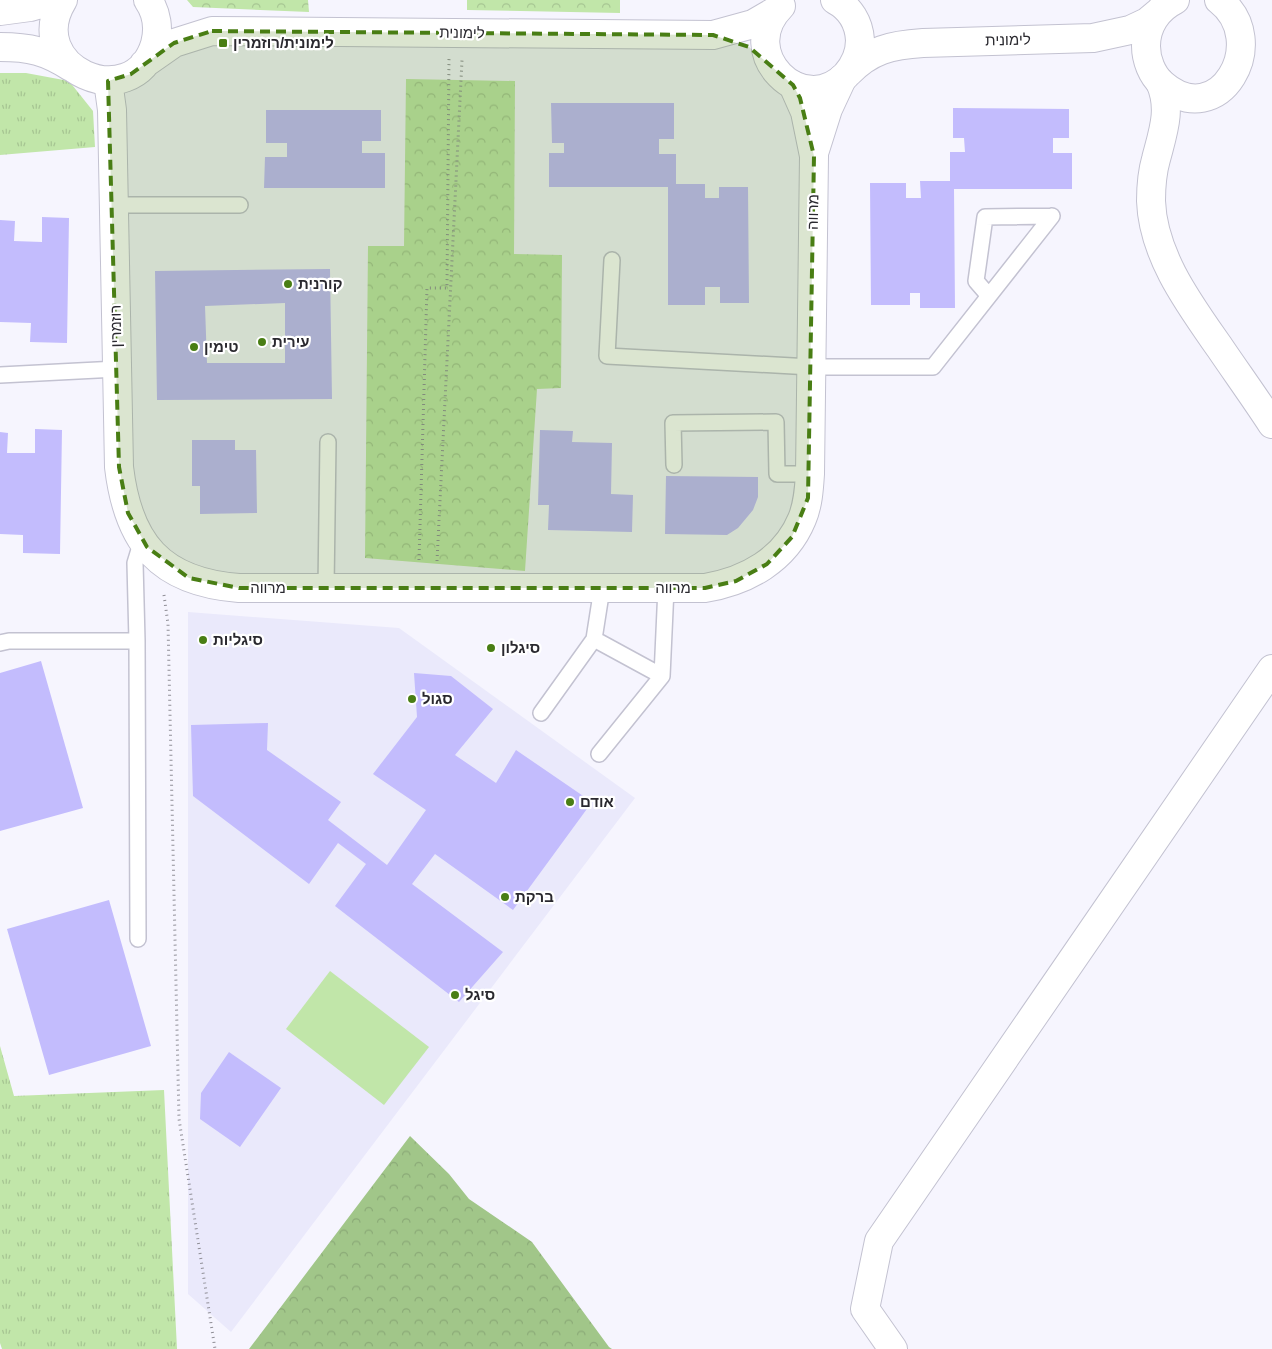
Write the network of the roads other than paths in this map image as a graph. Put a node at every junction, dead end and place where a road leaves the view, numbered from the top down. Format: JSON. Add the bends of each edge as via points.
{"nodes":[{"id":1,"x":54,"y":0,"type":"edge"},
{"id":2,"x":63,"y":0,"type":"edge"},
{"id":3,"x":1219,"y":0,"type":"edge"},
{"id":4,"x":149,"y":2,"type":"edge"},
{"id":5,"x":784,"y":3,"type":"edge"},
{"id":6,"x":842,"y":4,"type":"edge"},
{"id":7,"x":1167,"y":5,"type":"edge"},
{"id":8,"x":0,"y":11,"type":"edge"},
{"id":9,"x":1239,"y":11,"type":"edge"},
{"id":10,"x":212,"y":31,"type":"junction"},
{"id":11,"x":713,"y":35,"type":"junction"},
{"id":12,"x":1093,"y":38,"type":"junction"},
{"id":13,"x":923,"y":42,"type":"junction"},
{"id":14,"x":0,"y":47,"type":"edge"},
{"id":15,"x":144,"y":64,"type":"junction"},
{"id":16,"x":771,"y":65,"type":"junction"},
{"id":17,"x":72,"y":67,"type":"junction"},
{"id":18,"x":845,"y":76,"type":"junction"},
{"id":19,"x":1156,"y":77,"type":"junction"},
{"id":20,"x":108,"y":81,"type":"junction"},
{"id":21,"x":793,"y":85,"type":"junction"},
{"id":22,"x":1215,"y":94,"type":"junction"},
{"id":23,"x":1162,"y":138,"type":"junction"},
{"id":24,"x":814,"y":156,"type":"junction"},
{"id":25,"x":114,"y":205,"type":"junction"},
{"id":26,"x":240,"y":205,"type":"dead end"},
{"id":27,"x":612,"y":260,"type":"dead end"},
{"id":28,"x":989,"y":296,"type":"junction"},
{"id":29,"x":811,"y":367,"type":"junction"},
{"id":30,"x":117,"y":369,"type":"junction"},
{"id":31,"x":0,"y":375,"type":"edge"},
{"id":32,"x":1272,"y":424,"type":"edge"},
{"id":33,"x":328,"y":442,"type":"dead end"},
{"id":34,"x":674,"y":465,"type":"dead end"},
{"id":35,"x":810,"y":474,"type":"junction"},
{"id":36,"x":150,"y":550,"type":"junction"},
{"id":37,"x":326,"y":588,"type":"junction"},
{"id":38,"x":602,"y":588,"type":"junction"},
{"id":39,"x":666,"y":588,"type":"junction"},
{"id":40,"x":594,"y":639,"type":"junction"},
{"id":41,"x":137,"y":641,"type":"junction"},
{"id":42,"x":0,"y":644,"type":"edge"},
{"id":43,"x":1272,"y":669,"type":"edge"},
{"id":44,"x":662,"y":676,"type":"junction"},
{"id":45,"x":541,"y":713,"type":"dead end"},
{"id":46,"x":599,"y":754,"type":"dead end"},
{"id":47,"x":138,"y":939,"type":"dead end"},
{"id":48,"x":893,"y":1349,"type":"edge"}],
"edges":[{"from":1,"to":8,"type":"street"},
{"from":2,"to":17,"type":"street","via":[[56,16],[55,40]]},
{"from":3,"to":9,"type":"street"},
{"from":4,"to":10,"type":"street","name":"לימונית","via":[[176,20]]},
{"from":4,"to":15,"type":"street","via":[[156,19],[157,35]]},
{"from":5,"to":11,"type":"street","name":"לימונית","via":[[753,24]]},
{"from":5,"to":16,"type":"street","via":[[769,22],[764,40]]},
{"from":6,"to":13,"type":"street","name":"לימונית","via":[[879,29]]},
{"from":6,"to":18,"type":"street","name":"מרווה","via":[[857,25],[860,43],[856,61]]},
{"from":7,"to":12,"type":"street","name":"לימונית","via":[[1147,22],[1130,30]]},
{"from":7,"to":19,"type":"street","via":[[1150,26],[1146,41],[1147,57]]},
{"from":9,"to":22,"type":"street","via":[[1249,44],[1244,67],[1233,84]]},
{"from":10,"to":11,"type":"street","name":"לימונית","via":[[456,44]]},
{"from":10,"to":15,"type":"street","name":"לימונית","via":[[174,43]]},
{"from":11,"to":16,"type":"street","name":"לימונית","via":[[749,47]]},
{"from":12,"to":13,"type":"street","name":"לימונית"},
{"from":12,"to":19,"type":"street","name":"לימונית","via":[[1129,53]]},
{"from":13,"to":18,"type":"street","name":"לימונית","via":[[880,50],[862,59]]},
{"from":14,"to":17,"type":"street","via":[[41,51]]},
{"from":15,"to":20,"type":"street","name":"לימונית","via":[[131,74]]},
{"from":16,"to":21,"type":"street","name":"לימונית"},
{"from":17,"to":20,"type":"street","via":[[85,76]]},
{"from":18,"to":21,"type":"street","via":[[822,88]]},
{"from":18,"to":24,"type":"street","name":"מרווה","via":[[828,108]]},
{"from":19,"to":22,"type":"street","name":"לימונית","via":[[1166,88],[1184,96],[1196,98]]},
{"from":19,"to":23,"type":"street","via":[[1167,109]]},
{"from":20,"to":25,"type":"street","name":"רוזמרין","via":[[112,110]]},
{"from":21,"to":24,"type":"street","name":"מרווה","via":[[805,112]]},
{"from":22,"to":23,"type":"street","via":[[1189,111]]},
{"from":23,"to":32,"type":"street","via":[[1155,161],[1151,201],[1163,252],[1194,310]]},
{"from":24,"to":29,"type":"street","name":"מרווה"},
{"from":25,"to":26,"type":"lane"},
{"from":25,"to":30,"type":"street","name":"רוזמרין"},
{"from":27,"to":29,"type":"lane","via":[[607,356]]},
{"from":28,"to":28,"type":"lane","via":[[976,281],[986,217],[1052,216]]},
{"from":28,"to":29,"type":"lane","via":[[933,367]]},
{"from":29,"to":35,"type":"street","name":"מרווה"},
{"from":30,"to":31,"type":"lane"},
{"from":30,"to":36,"type":"street","name":"רוזמרין","via":[[122,492],[136,532]]},
{"from":33,"to":37,"type":"lane"},
{"from":34,"to":35,"type":"lane","via":[[673,423],[776,422],[777,474]]},
{"from":35,"to":39,"type":"street","name":"מרווה","via":[[802,519],[792,537],[767,564],[752,574],[720,585]]},
{"from":36,"to":37,"type":"street","name":"מרווה","via":[[173,570],[205,584]]},
{"from":36,"to":41,"type":"lane","via":[[135,563]]},
{"from":37,"to":38,"type":"street","name":"מרווה"},
{"from":38,"to":39,"type":"street","name":"מרווה"},
{"from":38,"to":40,"type":"lane"},
{"from":39,"to":44,"type":"lane"},
{"from":40,"to":44,"type":"lane"},
{"from":40,"to":45,"type":"lane"},
{"from":41,"to":42,"type":"lane","via":[[9,641]]},
{"from":41,"to":47,"type":"lane"},
{"from":43,"to":48,"type":"street","via":[[879,1241],[864,1309]]},
{"from":44,"to":46,"type":"lane"}]}
